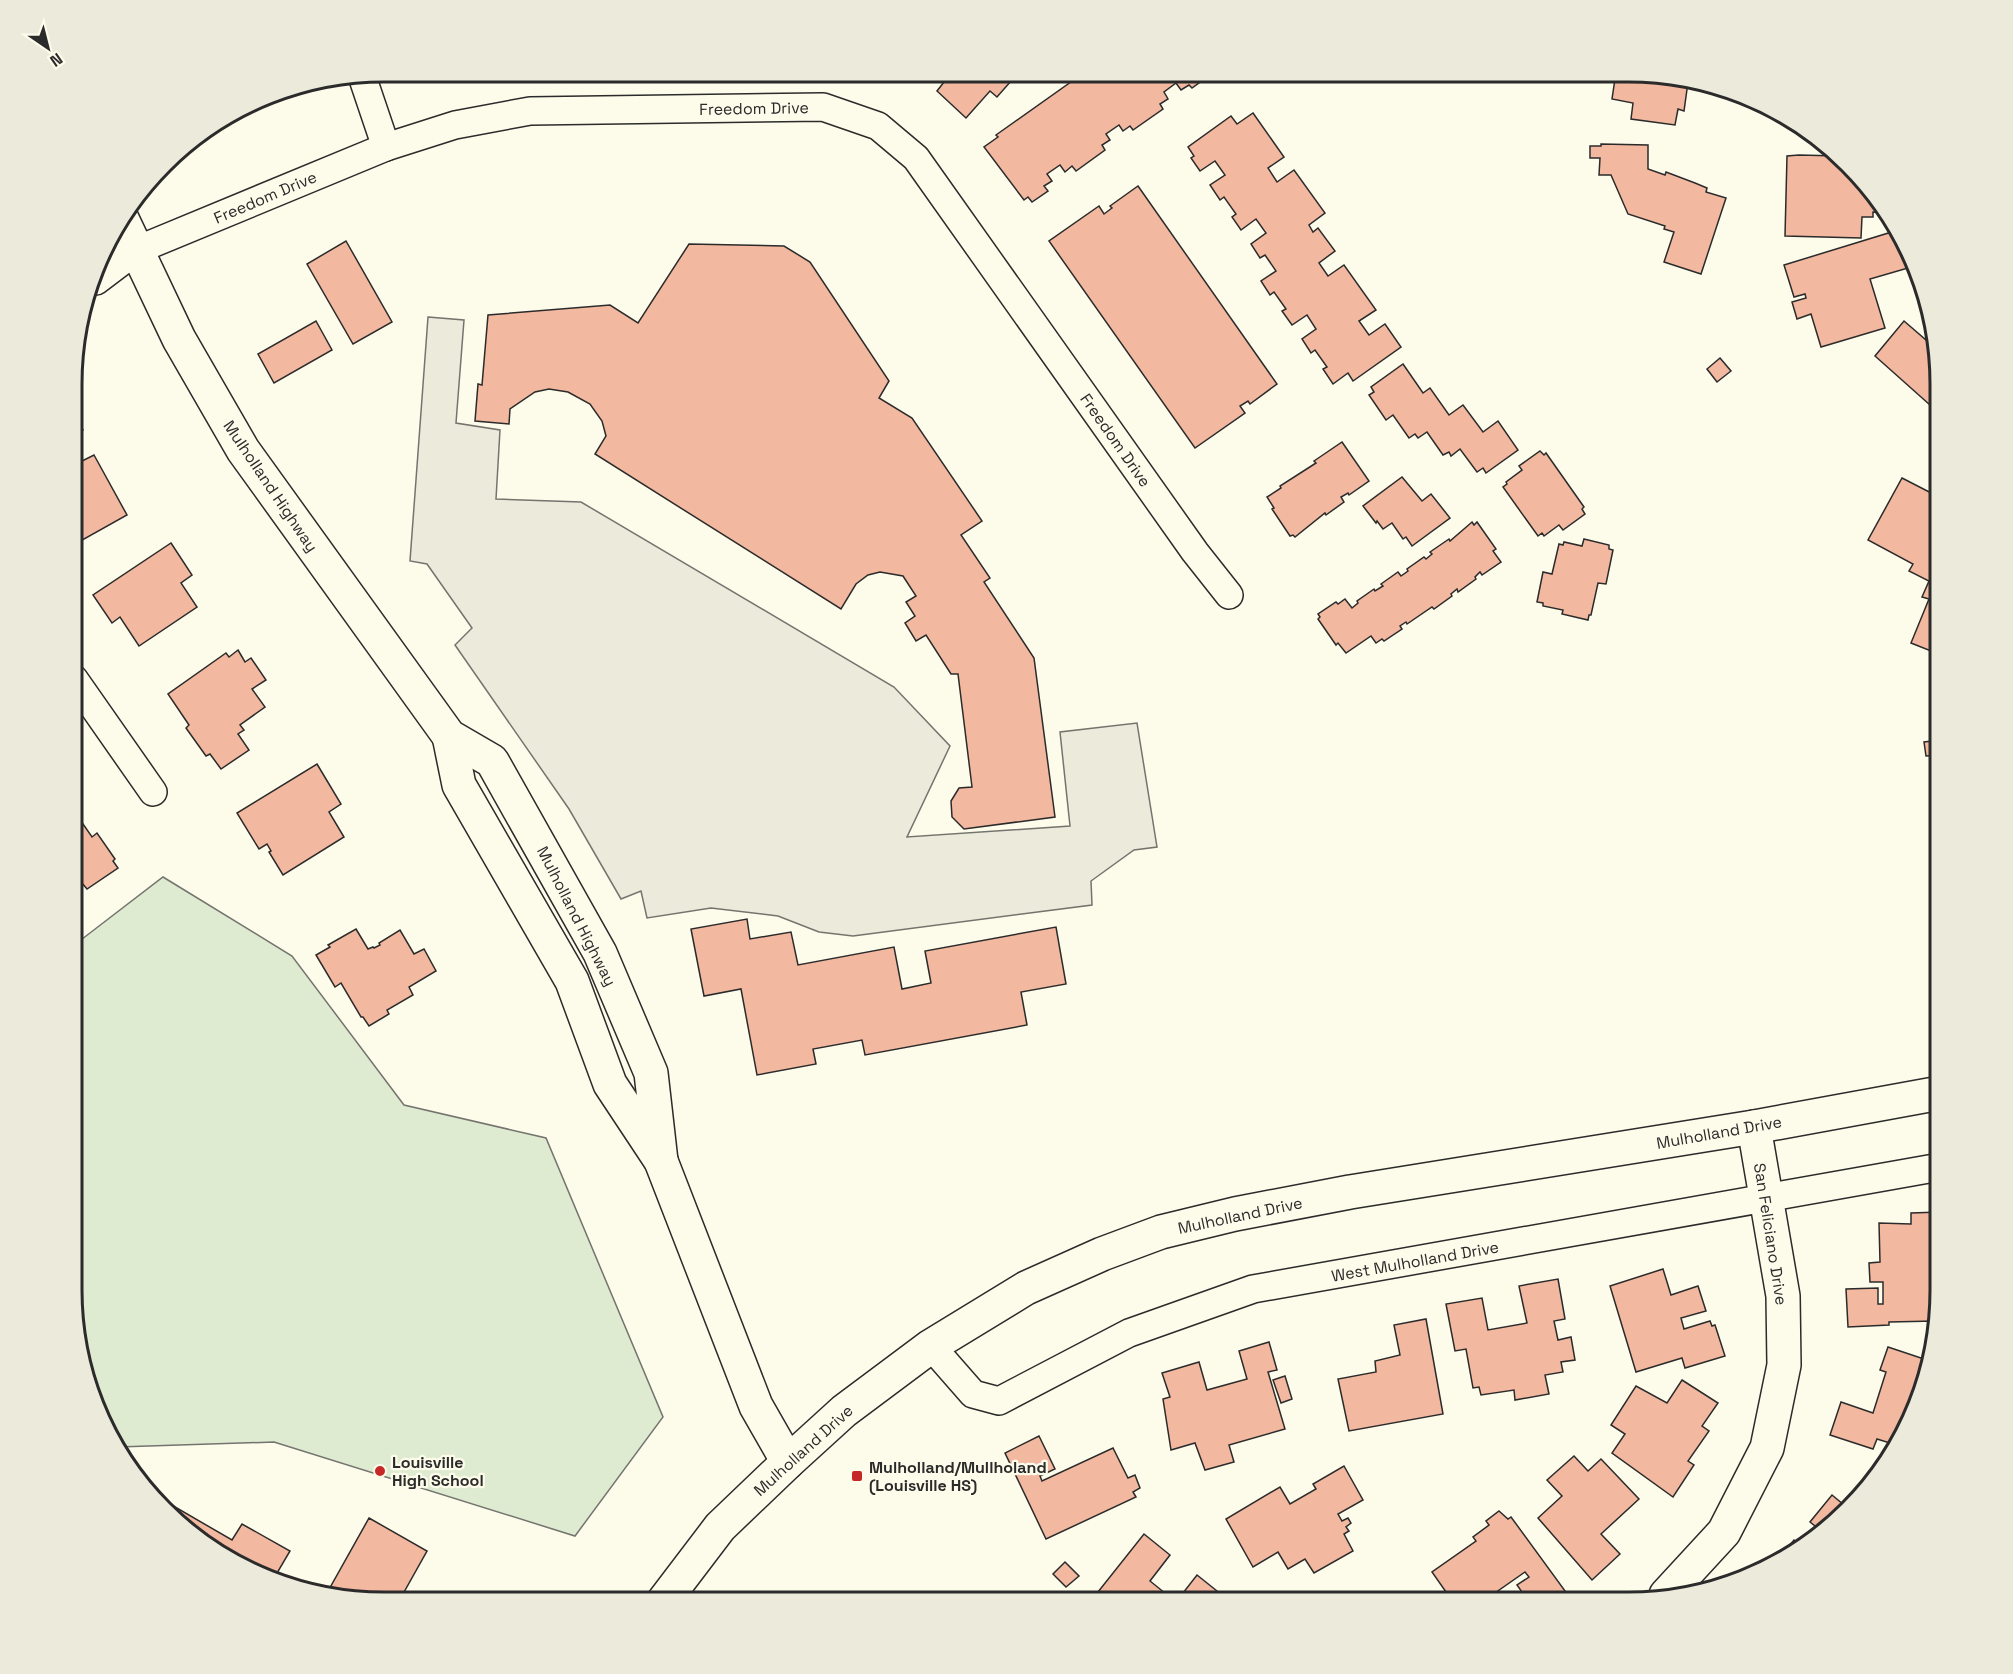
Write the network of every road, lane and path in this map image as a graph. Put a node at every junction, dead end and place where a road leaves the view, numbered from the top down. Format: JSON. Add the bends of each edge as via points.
{"nodes":[{"id":1,"x":364,"y":83,"type":"edge"},
{"id":2,"x":387,"y":147,"type":"junction"},
{"id":3,"x":126,"y":228,"type":"edge"},
{"id":4,"x":136,"y":250,"type":"junction"},
{"id":5,"x":112,"y":254,"type":"edge"},
{"id":6,"x":103,"y":276,"type":"edge"},
{"id":7,"x":1229,"y":596,"type":"dead end"},
{"id":8,"x":83,"y":692,"type":"edge"},
{"id":9,"x":153,"y":792,"type":"dead end"},
{"id":10,"x":1930,"y":1094,"type":"edge"},
{"id":11,"x":1754,"y":1126,"type":"junction"},
{"id":12,"x":1930,"y":1169,"type":"edge"},
{"id":13,"x":1767,"y":1198,"type":"junction"},
{"id":14,"x":931,"y":1346,"type":"junction"},
{"id":15,"x":788,"y":1462,"type":"junction"},
{"id":16,"x":1671,"y":1589,"type":"edge"},
{"id":17,"x":671,"y":1592,"type":"edge"}],
"edges":[{"from":1,"to":2,"type":"street"},
{"from":2,"to":4,"type":"street","name":"Freedom Drive"},
{"from":2,"to":7,"type":"street","name":"Freedom Drive","via":[[455,125],[530,111],[823,107],[878,126],[916,158]]},
{"from":3,"to":4,"type":"main road","name":"Mulholland Highway"},
{"from":4,"to":5,"type":"street","name":"Freedom Drive"},
{"from":4,"to":6,"type":"street","name":"Freedom Drive"},
{"from":4,"to":15,"type":"main road","name":"Mulholland Highway","via":[[192,364],[243,450],[448,736],[492,761],[600,953],[651,1073],[661,1161],[756,1406]]},
{"from":8,"to":9,"type":"street"},
{"from":10,"to":11,"type":"main road","name":"Mulholland Drive"},
{"from":11,"to":13,"type":"main road","name":"San Feliciano Drive"},
{"from":11,"to":14,"type":"main road","name":"Mulholland Drive","via":[[1350,1192],[1161,1232],[1026,1288]]},
{"from":12,"to":13,"type":"street","name":"West Mulholland Drive"},
{"from":13,"to":14,"type":"street","name":"West Mulholland Drive","via":[[1253,1289],[1129,1333],[999,1401],[973,1394]]},
{"from":13,"to":16,"type":"main road","name":"San Feliciano Drive","via":[[1783,1296],[1784,1365],[1767,1448],[1724,1532]]},
{"from":14,"to":15,"type":"main road","name":"Mulholland Drive","via":[[844,1411]]},
{"from":15,"to":17,"type":"main road","name":"Mulholland Drive","via":[[720,1527]]}]}
